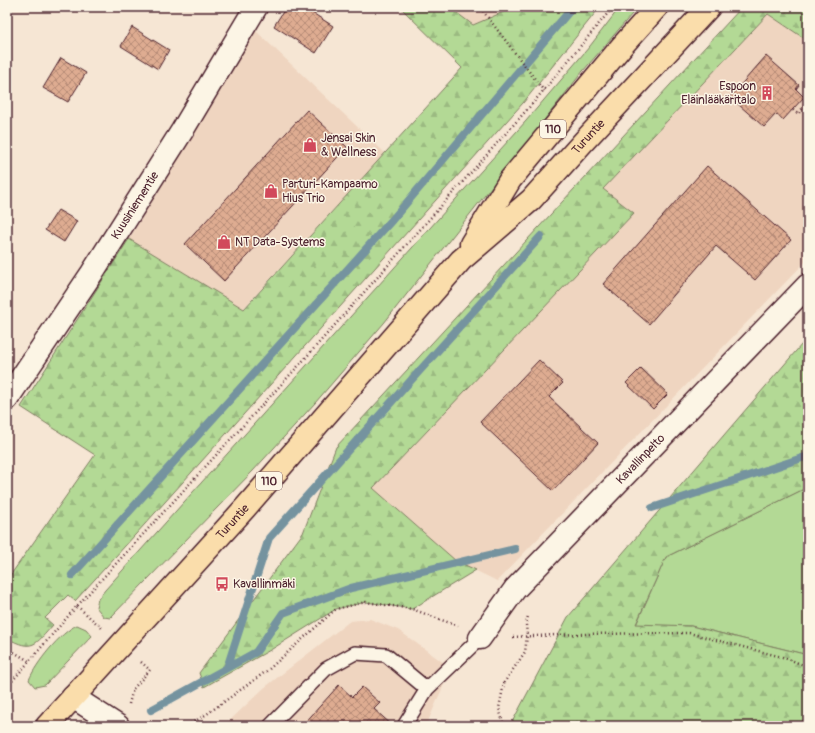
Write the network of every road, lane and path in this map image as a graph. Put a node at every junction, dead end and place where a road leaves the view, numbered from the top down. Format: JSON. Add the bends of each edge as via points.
{"nodes":[{"id":1,"x":256,"y":7,"type":"edge"},
{"id":2,"x":613,"y":7,"type":"edge"},
{"id":3,"x":657,"y":7,"type":"edge"},
{"id":4,"x":709,"y":7,"type":"edge"},
{"id":5,"x":483,"y":11,"type":"dead end"},
{"id":6,"x":544,"y":90,"type":"junction"},
{"id":7,"x":808,"y":104,"type":"edge"},
{"id":8,"x":793,"y":110,"type":"dead end"},
{"id":9,"x":461,"y":260,"type":"junction"},
{"id":10,"x":808,"y":285,"type":"edge"},
{"id":11,"x":7,"y":399,"type":"edge"},
{"id":12,"x":480,"y":638,"type":"joint"},
{"id":13,"x":7,"y":648,"type":"edge"},
{"id":14,"x":29,"y":661,"type":"junction"},
{"id":15,"x":808,"y":667,"type":"edge"},
{"id":16,"x":7,"y":687,"type":"edge"},
{"id":17,"x":428,"y":689,"type":"junction"},
{"id":18,"x":73,"y":697,"type":"junction"},
{"id":19,"x":47,"y":726,"type":"edge"},
{"id":20,"x":118,"y":726,"type":"edge"},
{"id":21,"x":270,"y":726,"type":"edge"},
{"id":22,"x":404,"y":726,"type":"edge"},
{"id":23,"x":504,"y":726,"type":"edge"}],
"edges":[{"from":1,"to":11,"type":"street","name":"Kuusiniementie","via":[[182,131],[92,273]]},
{"from":2,"to":6,"type":"path"},
{"from":3,"to":9,"type":"main road","name":"Turuntie","number":"110","via":[[510,180]]},
{"from":4,"to":9,"type":"main road","name":"Turuntie","number":"110","via":[[531,200]]},
{"from":5,"to":6,"type":"path"},
{"from":6,"to":14,"type":"path","via":[[301,363]]},
{"from":7,"to":8,"type":"path","via":[[798,114]]},
{"from":9,"to":18,"type":"main road","name":"Turuntie","number":"110","via":[[246,508]]},
{"from":10,"to":12,"type":"street","name":"Kavallinpelto","via":[[515,588]]},
{"from":12,"to":17,"type":"lane"},
{"from":13,"to":14,"type":"path"},
{"from":14,"to":16,"type":"path"},
{"from":15,"to":23,"type":"path","via":[[786,658],[688,633],[527,636],[525,652],[504,683],[499,708]]},
{"from":17,"to":21,"type":"lane","via":[[386,655],[355,653],[326,669]]},
{"from":17,"to":22,"type":"lane"},
{"from":18,"to":19,"type":"main road","name":"Turuntie","number":"110"},
{"from":18,"to":20,"type":"street"}]}
